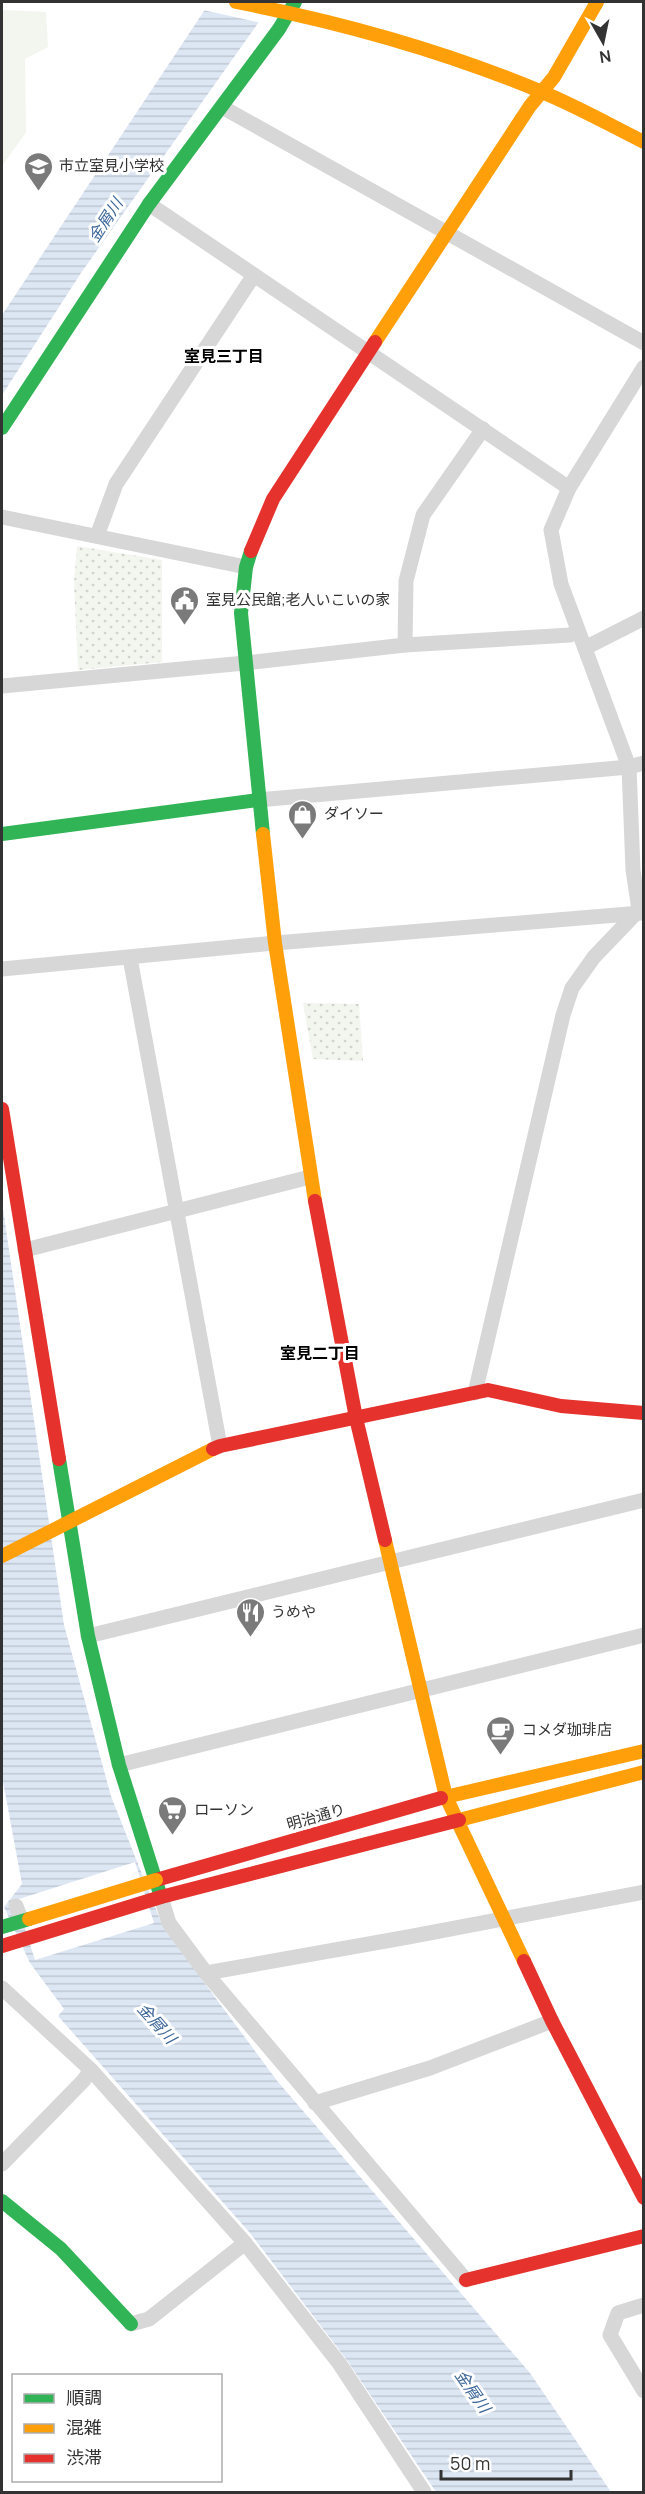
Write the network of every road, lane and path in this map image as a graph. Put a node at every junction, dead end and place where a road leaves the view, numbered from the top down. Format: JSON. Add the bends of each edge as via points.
{"nodes":[{"id":1,"x":236,"y":2,"type":"edge"},
{"id":2,"x":597,"y":2,"type":"edge"},
{"id":3,"x":292,"y":8,"type":"edge"},
{"id":4,"x":542,"y":92,"type":"junction"},
{"id":5,"x":222,"y":107,"type":"junction"},
{"id":6,"x":644,"y":142,"type":"edge"},
{"id":7,"x":149,"y":204,"type":"junction"},
{"id":8,"x":447,"y":234,"type":"junction"},
{"id":9,"x":254,"y":275,"type":"junction"},
{"id":10,"x":644,"y":343,"type":"edge"},
{"id":11,"x":370,"y":352,"type":"junction"},
{"id":12,"x":644,"y":367,"type":"edge"},
{"id":13,"x":2,"y":428,"type":"edge"},
{"id":14,"x":483,"y":429,"type":"junction"},
{"id":15,"x":569,"y":488,"type":"junction"},
{"id":16,"x":2,"y":517,"type":"edge"},
{"id":17,"x":97,"y":536,"type":"junction"},
{"id":18,"x":246,"y":567,"type":"junction"},
{"id":19,"x":644,"y":618,"type":"edge"},
{"id":20,"x":577,"y":631,"type":"junction"},
{"id":21,"x":405,"y":645,"type":"junction"},
{"id":22,"x":585,"y":648,"type":"junction"},
{"id":23,"x":245,"y":663,"type":"junction"},
{"id":24,"x":2,"y":686,"type":"edge"},
{"id":25,"x":636,"y":765,"type":"edge"},
{"id":26,"x":258,"y":800,"type":"junction"},
{"id":27,"x":2,"y":834,"type":"edge"},
{"id":28,"x":640,"y":913,"type":"edge"},
{"id":29,"x":275,"y":943,"type":"junction"},
{"id":30,"x":130,"y":958,"type":"junction"},
{"id":31,"x":2,"y":969,"type":"edge"},
{"id":32,"x":2,"y":1109,"type":"edge"},
{"id":33,"x":310,"y":1177,"type":"junction"},
{"id":34,"x":178,"y":1211,"type":"junction"},
{"id":35,"x":25,"y":1250,"type":"junction"},
{"id":36,"x":475,"y":1393,"type":"junction"},
{"id":37,"x":644,"y":1413,"type":"edge"},
{"id":38,"x":356,"y":1418,"type":"junction"},
{"id":39,"x":220,"y":1446,"type":"junction"},
{"id":40,"x":644,"y":1500,"type":"edge"},
{"id":41,"x":69,"y":1524,"type":"junction"},
{"id":42,"x":2,"y":1556,"type":"edge"},
{"id":43,"x":389,"y":1561,"type":"junction"},
{"id":44,"x":644,"y":1635,"type":"edge"},
{"id":45,"x":88,"y":1636,"type":"junction"},
{"id":46,"x":421,"y":1691,"type":"junction"},
{"id":47,"x":644,"y":1751,"type":"edge"},
{"id":48,"x":119,"y":1765,"type":"junction"},
{"id":49,"x":644,"y":1772,"type":"edge"},
{"id":50,"x":446,"y":1797,"type":"junction"},
{"id":51,"x":457,"y":1818,"type":"junction"},
{"id":52,"x":156,"y":1880,"type":"junction"},
{"id":53,"x":644,"y":1892,"type":"edge"},
{"id":54,"x":161,"y":1897,"type":"junction"},
{"id":55,"x":16,"y":1906,"type":"dead end"},
{"id":56,"x":502,"y":1919,"type":"junction"},
{"id":57,"x":25,"y":1920,"type":"junction"},
{"id":58,"x":2,"y":1927,"type":"edge"},
{"id":59,"x":2,"y":1946,"type":"edge"},
{"id":60,"x":206,"y":1973,"type":"junction"},
{"id":61,"x":2,"y":1988,"type":"edge"},
{"id":62,"x":552,"y":2021,"type":"junction"},
{"id":63,"x":91,"y":2070,"type":"junction"},
{"id":64,"x":315,"y":2103,"type":"junction"},
{"id":65,"x":2,"y":2164,"type":"edge"},
{"id":66,"x":644,"y":2198,"type":"edge"},
{"id":67,"x":2,"y":2201,"type":"edge"},
{"id":68,"x":644,"y":2236,"type":"edge"},
{"id":69,"x":245,"y":2243,"type":"junction"},
{"id":70,"x":466,"y":2280,"type":"joint"},
{"id":71,"x":644,"y":2305,"type":"edge"},
{"id":72,"x":131,"y":2324,"type":"joint"},
{"id":73,"x":644,"y":2391,"type":"edge"},
{"id":74,"x":424,"y":2493,"type":"edge"}],
"edges":[{"from":1,"to":3,"type":"street"},
{"from":2,"to":4,"type":"street"},
{"from":3,"to":4,"type":"street","via":[[297,14],[423,49]]},
{"from":3,"to":5,"type":"street"},
{"from":4,"to":6,"type":"street"},
{"from":4,"to":8,"type":"street"},
{"from":5,"to":7,"type":"street"},
{"from":5,"to":8,"type":"street"},
{"from":7,"to":9,"type":"street"},
{"from":7,"to":13,"type":"street"},
{"from":8,"to":10,"type":"street"},
{"from":8,"to":11,"type":"street"},
{"from":9,"to":11,"type":"street"},
{"from":9,"to":17,"type":"street","via":[[116,484]]},
{"from":11,"to":14,"type":"street"},
{"from":11,"to":18,"type":"street","via":[[273,500]]},
{"from":12,"to":15,"type":"street"},
{"from":14,"to":15,"type":"street"},
{"from":14,"to":21,"type":"street","via":[[423,515],[406,581]]},
{"from":15,"to":20,"type":"street","via":[[551,530],[561,584]]},
{"from":16,"to":17,"type":"street"},
{"from":17,"to":18,"type":"street"},
{"from":18,"to":23,"type":"street","via":[[241,613]]},
{"from":19,"to":22,"type":"street"},
{"from":20,"to":21,"type":"street"},
{"from":20,"to":22,"type":"street"},
{"from":21,"to":23,"type":"street"},
{"from":22,"to":25,"type":"street"},
{"from":23,"to":24,"type":"street"},
{"from":23,"to":26,"type":"street"},
{"from":25,"to":26,"type":"street"},
{"from":25,"to":28,"type":"street","via":[[633,870]]},
{"from":26,"to":27,"type":"street"},
{"from":26,"to":29,"type":"street"},
{"from":28,"to":29,"type":"street"},
{"from":28,"to":36,"type":"street","via":[[594,957],[572,988]]},
{"from":29,"to":30,"type":"street"},
{"from":29,"to":33,"type":"street"},
{"from":30,"to":31,"type":"street"},
{"from":30,"to":34,"type":"street"},
{"from":32,"to":35,"type":"street"},
{"from":33,"to":34,"type":"street"},
{"from":33,"to":38,"type":"street"},
{"from":34,"to":35,"type":"street"},
{"from":34,"to":39,"type":"street"},
{"from":35,"to":41,"type":"street"},
{"from":36,"to":37,"type":"street","via":[[488,1390],[561,1406]]},
{"from":36,"to":38,"type":"street"},
{"from":38,"to":39,"type":"street"},
{"from":38,"to":43,"type":"street"},
{"from":39,"to":41,"type":"street"},
{"from":40,"to":43,"type":"street"},
{"from":41,"to":42,"type":"street"},
{"from":41,"to":45,"type":"street"},
{"from":43,"to":45,"type":"street"},
{"from":43,"to":46,"type":"street"},
{"from":44,"to":46,"type":"street"},
{"from":45,"to":48,"type":"street"},
{"from":46,"to":48,"type":"street"},
{"from":46,"to":50,"type":"street"},
{"from":47,"to":50,"type":"street","name":"明治通り"},
{"from":48,"to":52,"type":"street"},
{"from":49,"to":51,"type":"street"},
{"from":50,"to":51,"type":"street"},
{"from":50,"to":52,"type":"street","name":"明治通り"},
{"from":51,"to":54,"type":"street"},
{"from":51,"to":56,"type":"street"},
{"from":52,"to":54,"type":"street"},
{"from":52,"to":57,"type":"street","name":"明治通り","bridge":true},
{"from":53,"to":56,"type":"street"},
{"from":54,"to":59,"type":"street"},
{"from":54,"to":60,"type":"street","via":[[169,1923]]},
{"from":55,"to":57,"type":"street"},
{"from":56,"to":60,"type":"street"},
{"from":56,"to":62,"type":"street"},
{"from":57,"to":58,"type":"street","name":"明治通り"},
{"from":60,"to":64,"type":"street"},
{"from":61,"to":63,"type":"street"},
{"from":62,"to":64,"type":"street","via":[[430,2068]]},
{"from":62,"to":66,"type":"street"},
{"from":63,"to":65,"type":"street"},
{"from":63,"to":69,"type":"street"},
{"from":64,"to":70,"type":"street"},
{"from":67,"to":72,"type":"street","via":[[61,2249]]},
{"from":68,"to":70,"type":"street"},
{"from":69,"to":72,"type":"street","via":[[149,2319]]},
{"from":69,"to":74,"type":"street","via":[[339,2363]]},
{"from":71,"to":73,"type":"street","via":[[618,2313],[610,2335]]}]}
